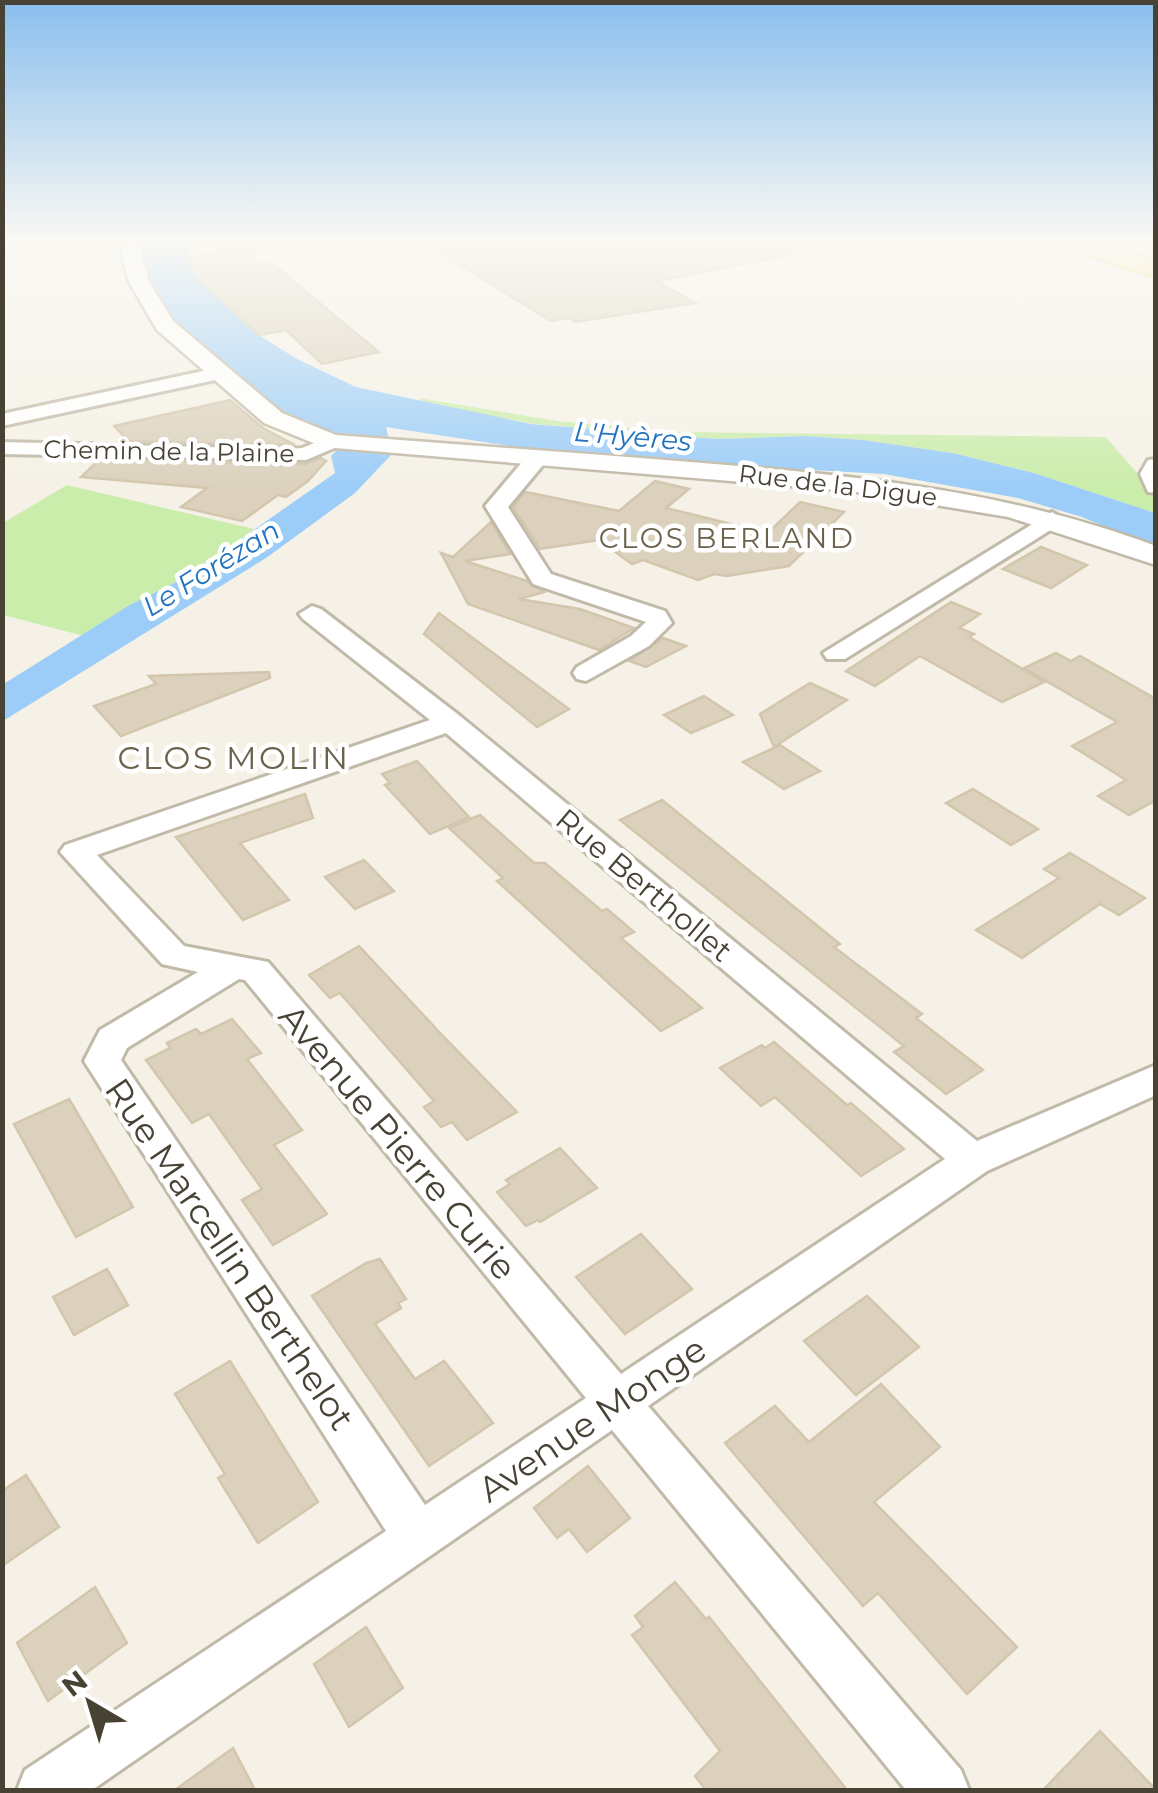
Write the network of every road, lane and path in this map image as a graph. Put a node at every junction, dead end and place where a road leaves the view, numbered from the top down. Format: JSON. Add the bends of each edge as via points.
{"nodes":[{"id":1,"x":163,"y":322,"type":"edge"},
{"id":2,"x":222,"y":374,"type":"junction"},
{"id":3,"x":2,"y":420,"type":"edge"},
{"id":4,"x":337,"y":442,"type":"junction"},
{"id":5,"x":2,"y":448,"type":"edge"},
{"id":6,"x":538,"y":458,"type":"junction"},
{"id":7,"x":1156,"y":465,"type":"edge"},
{"id":8,"x":1156,"y":486,"type":"edge"},
{"id":9,"x":1052,"y":520,"type":"junction"},
{"id":10,"x":1156,"y":556,"type":"edge"},
{"id":11,"x":312,"y":614,"type":"dead end"},
{"id":12,"x":836,"y":653,"type":"dead end"},
{"id":13,"x":586,"y":673,"type":"dead end"},
{"id":14,"x":450,"y":722,"type":"junction"},
{"id":15,"x":235,"y":966,"type":"junction"},
{"id":16,"x":1156,"y":1080,"type":"edge"},
{"id":17,"x":973,"y":1160,"type":"junction"},
{"id":18,"x":617,"y":1403,"type":"junction"},
{"id":19,"x":418,"y":1536,"type":"junction"},
{"id":20,"x":45,"y":1790,"type":"edge"},
{"id":21,"x":941,"y":1790,"type":"edge"}],
"edges":[{"from":1,"to":2,"type":"street"},
{"from":2,"to":3,"type":"street"},
{"from":2,"to":4,"type":"street","via":[[272,418]]},
{"from":4,"to":5,"type":"street","name":"Chemin de la Plaine","via":[[288,455]]},
{"from":4,"to":6,"type":"street","name":"Rue de la Digue"},
{"from":6,"to":9,"type":"street","name":"Rue de la Digue","via":[[820,479]]},
{"from":6,"to":13,"type":"street","via":[[496,506],[542,578],[656,616],[659,624]]},
{"from":7,"to":8,"type":"street"},
{"from":9,"to":10,"type":"street","name":"Rue de la Digue"},
{"from":9,"to":12,"type":"street"},
{"from":11,"to":14,"type":"street","name":"Rue Berthollet"},
{"from":14,"to":15,"type":"street","name":"Avenue Pierre Curie","via":[[76,852],[174,956]]},
{"from":14,"to":17,"type":"street","name":"Rue Berthollet"},
{"from":15,"to":18,"type":"street","name":"Avenue Pierre Curie","via":[[256,970]]},
{"from":15,"to":19,"type":"street","name":"Rue Marcellin Berthelot","via":[[113,1039],[102,1061]]},
{"from":16,"to":17,"type":"street","name":"Avenue Monge"},
{"from":17,"to":18,"type":"street","name":"Avenue Monge"},
{"from":18,"to":19,"type":"street","name":"Avenue Monge"},
{"from":18,"to":21,"type":"street","name":"Avenue Pierre Curie"},
{"from":19,"to":20,"type":"street","name":"Avenue Monge"}]}
